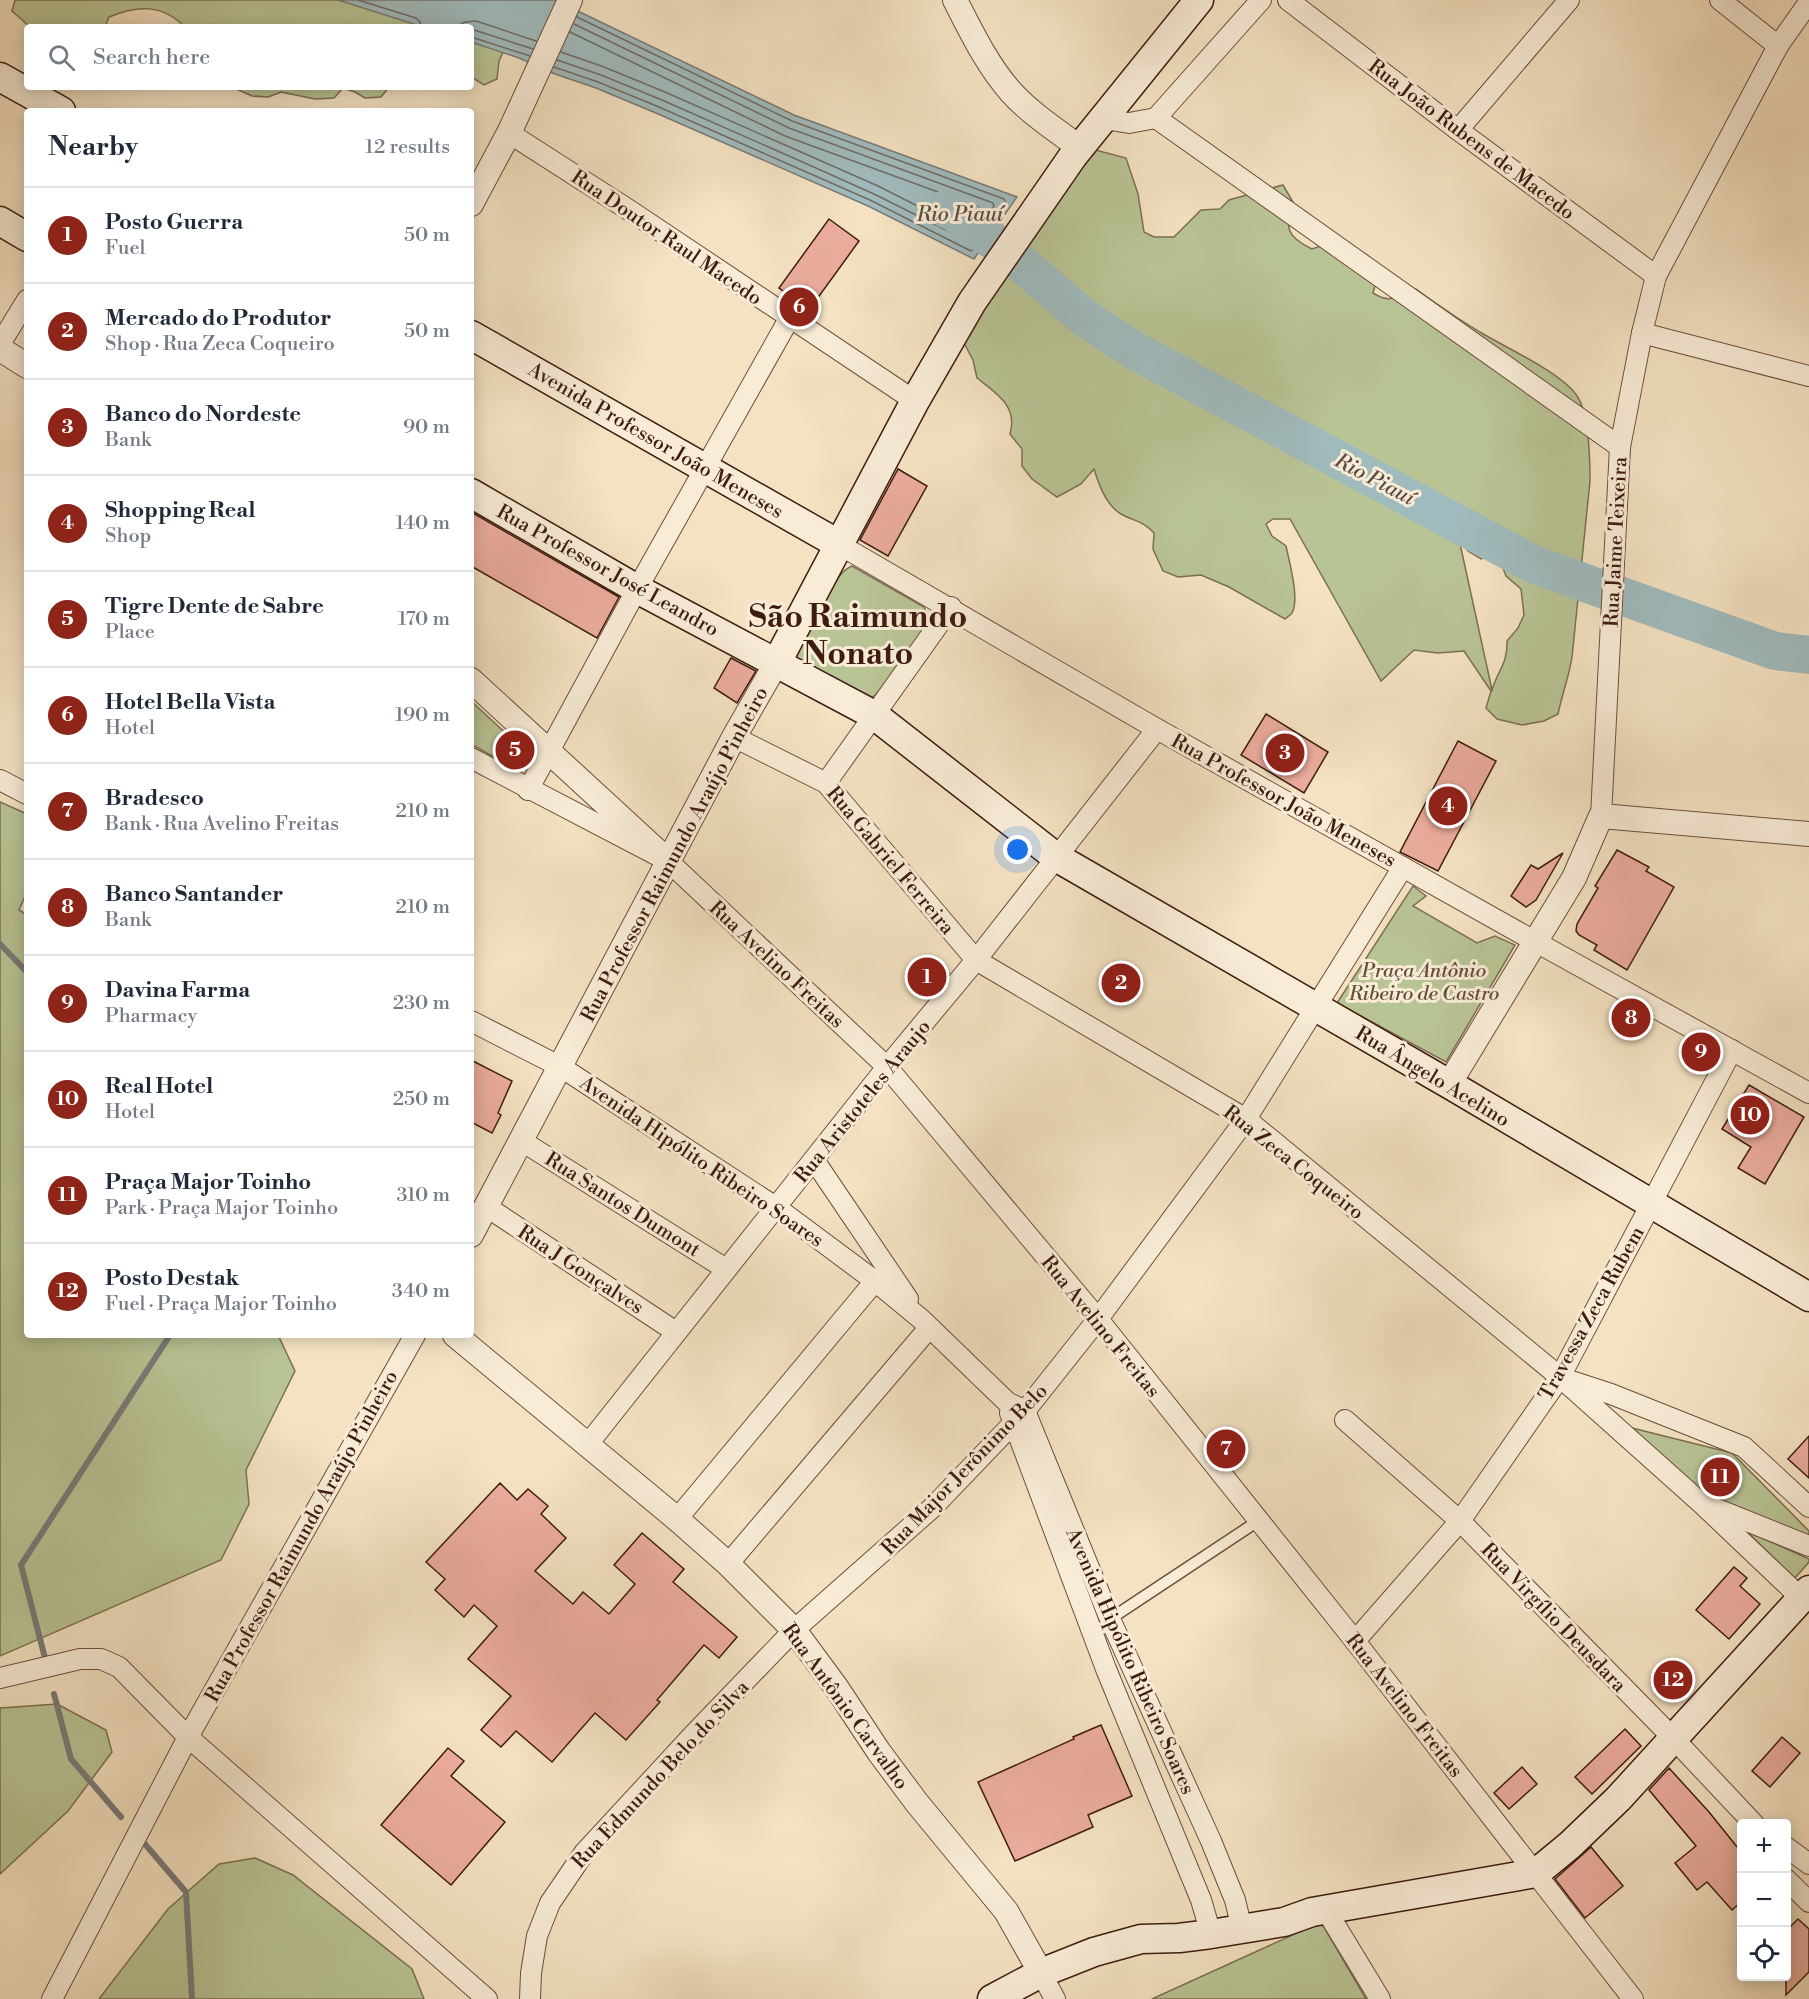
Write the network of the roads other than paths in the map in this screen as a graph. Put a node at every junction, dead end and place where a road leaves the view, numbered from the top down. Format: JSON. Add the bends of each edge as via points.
{"nodes":[{"id":1,"x":570,"y":0,"type":"edge"},
{"id":2,"x":955,"y":0,"type":"edge"},
{"id":3,"x":1199,"y":0,"type":"edge"},
{"id":4,"x":1261,"y":0,"type":"edge"},
{"id":5,"x":1288,"y":0,"type":"edge"},
{"id":6,"x":1569,"y":0,"type":"edge"},
{"id":7,"x":1720,"y":0,"type":"edge"},
{"id":8,"x":1809,"y":2,"type":"edge"},
{"id":9,"x":1778,"y":46,"type":"junction"},
{"id":10,"x":0,"y":78,"type":"edge"},
{"id":11,"x":56,"y":108,"type":"edge"},
{"id":12,"x":1156,"y":118,"type":"junction"},
{"id":13,"x":1104,"y":119,"type":"junction"},
{"id":14,"x":1458,"y":130,"type":"junction"},
{"id":15,"x":509,"y":133,"type":"junction"},
{"id":16,"x":1073,"y":157,"type":"junction"},
{"id":17,"x":474,"y":198,"type":"edge"},
{"id":18,"x":0,"y":221,"type":"edge"},
{"id":19,"x":24,"y":235,"type":"edge"},
{"id":20,"x":1656,"y":276,"type":"junction"},
{"id":21,"x":24,"y":305,"type":"edge"},
{"id":22,"x":789,"y":319,"type":"junction"},
{"id":23,"x":1642,"y":333,"type":"junction"},
{"id":24,"x":474,"y":337,"type":"edge"},
{"id":25,"x":0,"y":346,"type":"edge"},
{"id":26,"x":24,"y":364,"type":"edge"},
{"id":27,"x":1809,"y":376,"type":"edge"},
{"id":28,"x":915,"y":401,"type":"junction"},
{"id":29,"x":1620,"y":447,"type":"junction"},
{"id":30,"x":705,"y":468,"type":"junction"},
{"id":31,"x":474,"y":495,"type":"edge"},
{"id":32,"x":840,"y":545,"type":"junction"},
{"id":33,"x":637,"y":589,"type":"junction"},
{"id":34,"x":951,"y":607,"type":"junction"},
{"id":35,"x":777,"y":662,"type":"junction"},
{"id":36,"x":474,"y":683,"type":"edge"},
{"id":37,"x":874,"y":715,"type":"junction"},
{"id":38,"x":1157,"y":729,"type":"junction"},
{"id":39,"x":734,"y":737,"type":"junction"},
{"id":40,"x":549,"y":754,"type":"junction"},
{"id":41,"x":474,"y":760,"type":"edge"},
{"id":42,"x":0,"y":780,"type":"edge"},
{"id":43,"x":826,"y":783,"type":"junction"},
{"id":44,"x":528,"y":790,"type":"junction"},
{"id":45,"x":24,"y":792,"type":"edge"},
{"id":46,"x":1601,"y":816,"type":"junction"},
{"id":47,"x":1809,"y":834,"type":"edge"},
{"id":48,"x":1056,"y":857,"type":"junction"},
{"id":49,"x":668,"y":861,"type":"junction"},
{"id":50,"x":1403,"y":867,"type":"junction"},
{"id":51,"x":1536,"y":942,"type":"junction"},
{"id":52,"x":976,"y":960,"type":"junction"},
{"id":53,"x":1317,"y":1007,"type":"junction"},
{"id":54,"x":474,"y":1023,"type":"edge"},
{"id":55,"x":1732,"y":1050,"type":"junction"},
{"id":56,"x":561,"y":1067,"type":"junction"},
{"id":57,"x":886,"y":1067,"type":"junction"},
{"id":58,"x":1449,"y":1084,"type":"junction"},
{"id":59,"x":1807,"y":1091,"type":"edge"},
{"id":60,"x":1246,"y":1119,"type":"junction"},
{"id":61,"x":520,"y":1140,"type":"junction"},
{"id":62,"x":814,"y":1160,"type":"junction"},
{"id":63,"x":1650,"y":1205,"type":"junction"},
{"id":64,"x":487,"y":1207,"type":"junction"},
{"id":65,"x":777,"y":1208,"type":"junction"},
{"id":66,"x":474,"y":1230,"type":"edge"},
{"id":67,"x":726,"y":1269,"type":"junction"},
{"id":68,"x":875,"y":1281,"type":"junction"},
{"id":69,"x":1809,"y":1297,"type":"edge"},
{"id":70,"x":1098,"y":1319,"type":"junction"},
{"id":71,"x":925,"y":1324,"type":"junction"},
{"id":72,"x":676,"y":1332,"type":"junction"},
{"id":73,"x":413,"y":1338,"type":"edge"},
{"id":74,"x":458,"y":1338,"type":"edge"},
{"id":75,"x":1560,"y":1377,"type":"junction"},
{"id":76,"x":1019,"y":1417,"type":"junction"},
{"id":77,"x":1345,"y":1420,"type":"dead end"},
{"id":78,"x":588,"y":1444,"type":"junction"},
{"id":79,"x":1701,"y":1503,"type":"junction"},
{"id":80,"x":1809,"y":1507,"type":"edge"},
{"id":81,"x":677,"y":1519,"type":"junction"},
{"id":82,"x":1258,"y":1521,"type":"junction"},
{"id":83,"x":1460,"y":1521,"type":"junction"},
{"id":84,"x":1809,"y":1546,"type":"edge"},
{"id":85,"x":728,"y":1564,"type":"junction"},
{"id":86,"x":1805,"y":1594,"type":"edge"},
{"id":87,"x":1110,"y":1619,"type":"junction"},
{"id":88,"x":794,"y":1630,"type":"junction"},
{"id":89,"x":1355,"y":1641,"type":"junction"},
{"id":90,"x":1129,"y":1661,"type":"junction"},
{"id":91,"x":1106,"y":1669,"type":"junction"},
{"id":92,"x":0,"y":1678,"type":"edge"},
{"id":93,"x":188,"y":1737,"type":"junction"},
{"id":94,"x":1674,"y":1739,"type":"junction"},
{"id":95,"x":1749,"y":1819,"type":"edge"},
{"id":96,"x":1791,"y":1851,"type":"edge"},
{"id":97,"x":1809,"y":1864,"type":"edge"},
{"id":98,"x":1536,"y":1874,"type":"junction"},
{"id":99,"x":1791,"y":1884,"type":"edge"},
{"id":100,"x":1809,"y":1902,"type":"edge"},
{"id":101,"x":1319,"y":1911,"type":"junction"},
{"id":102,"x":1240,"y":1921,"type":"junction"},
{"id":103,"x":1209,"y":1925,"type":"junction"},
{"id":104,"x":1041,"y":1973,"type":"junction"},
{"id":105,"x":52,"y":1999,"type":"edge"},
{"id":106,"x":487,"y":1999,"type":"edge"},
{"id":107,"x":530,"y":1999,"type":"edge"},
{"id":108,"x":992,"y":1999,"type":"edge"},
{"id":109,"x":1055,"y":1999,"type":"edge"},
{"id":110,"x":1380,"y":1999,"type":"edge"},
{"id":111,"x":1634,"y":1999,"type":"edge"}],
"edges":[{"from":1,"to":15,"type":"street"},
{"from":2,"to":16,"type":"street","via":[[984,55],[1010,91]]},
{"from":3,"to":13,"type":"main road","name":"Rua Professor Raimundo Araújo Pinheiro"},
{"from":4,"to":12,"type":"street"},
{"from":5,"to":14,"type":"street","name":"Rua João Rubens de Macedo"},
{"from":6,"to":14,"type":"street"},
{"from":7,"to":9,"type":"street"},
{"from":8,"to":9,"type":"street","name":"Rua Jaime Teixeira"},
{"from":9,"to":20,"type":"street","name":"Rua Jaime Teixeira"},
{"from":10,"to":11,"type":"main road"},
{"from":12,"to":13,"type":"street","via":[[1129,123]]},
{"from":12,"to":29,"type":"street"},
{"from":13,"to":16,"type":"main road","name":"Rua Professor Raimundo Araújo Pinheiro"},
{"from":14,"to":20,"type":"street","name":"Rua João Rubens de Macedo"},
{"from":15,"to":17,"type":"street"},
{"from":15,"to":22,"type":"street","name":"Rua Doutor Raul Macedo"},
{"from":16,"to":28,"type":"main road","name":"Rua Professor Raimundo Araújo Pinheiro","via":[[972,302]]},
{"from":18,"to":19,"type":"main road"},
{"from":20,"to":23,"type":"street","name":"Rua Jaime Teixeira"},
{"from":21,"to":25,"type":"street"},
{"from":22,"to":28,"type":"street","name":"Rua Doutor Raul Macedo"},
{"from":22,"to":30,"type":"street"},
{"from":23,"to":27,"type":"street"},
{"from":23,"to":29,"type":"street","name":"Rua Jaime Teixeira"},
{"from":24,"to":30,"type":"main road","name":"Avenida Professor João Meneses"},
{"from":25,"to":26,"type":"street"},
{"from":28,"to":32,"type":"main road","name":"Rua Professor Raimundo Araújo Pinheiro"},
{"from":29,"to":46,"type":"street","name":"Rua Jaime Teixeira"},
{"from":30,"to":32,"type":"main road","name":"Avenida Professor João Meneses"},
{"from":30,"to":33,"type":"street"},
{"from":31,"to":33,"type":"main road","name":"Rua Professor José Leandro"},
{"from":32,"to":34,"type":"street","name":"Rua Professor João Meneses"},
{"from":32,"to":35,"type":"main road","name":"Rua Professor Raimundo Araújo Pinheiro"},
{"from":33,"to":35,"type":"main road","name":"Rua Professor José Leandro"},
{"from":33,"to":40,"type":"street"},
{"from":34,"to":37,"type":"street"},
{"from":34,"to":38,"type":"street","name":"Rua Professor João Meneses"},
{"from":35,"to":37,"type":"main road","name":"Rua Professor José Leandro"},
{"from":35,"to":39,"type":"street","name":"Rua Professor Raimundo Araújo Pinheiro"},
{"from":36,"to":40,"type":"street"},
{"from":37,"to":43,"type":"street"},
{"from":37,"to":48,"type":"main road","name":"Rua Ângelo Acelino"},
{"from":38,"to":48,"type":"street","name":"Rua Aristoteles Araujo"},
{"from":38,"to":50,"type":"street","name":"Rua Professor João Meneses"},
{"from":39,"to":43,"type":"street","name":"Rua Gabriel Ferreira"},
{"from":39,"to":49,"type":"street","name":"Rua Professor Raimundo Araújo Pinheiro"},
{"from":40,"to":44,"type":"street"},
{"from":40,"to":49,"type":"street"},
{"from":41,"to":44,"type":"street","name":"Rua Avelino Freitas"},
{"from":42,"to":45,"type":"street"},
{"from":43,"to":52,"type":"street","name":"Rua Gabriel Ferreira"},
{"from":44,"to":49,"type":"street","name":"Rua Avelino Freitas"},
{"from":46,"to":47,"type":"street"},
{"from":46,"to":51,"type":"street","name":"Rua Jaime Teixeira","via":[[1578,871]]},
{"from":48,"to":52,"type":"street","name":"Rua Aristoteles Araujo"},
{"from":48,"to":53,"type":"main road","name":"Rua Ângelo Acelino"},
{"from":49,"to":56,"type":"street","name":"Rua Professor Raimundo Araújo Pinheiro"},
{"from":49,"to":57,"type":"street","name":"Rua Avelino Freitas"},
{"from":50,"to":51,"type":"street","name":"Rua Professor João Meneses"},
{"from":50,"to":53,"type":"street","name":"Rua Major Jerônimo Belo"},
{"from":51,"to":55,"type":"street","name":"Rua Professor João Meneses"},
{"from":51,"to":58,"type":"street","name":"Rua Jaime Teixeira"},
{"from":52,"to":57,"type":"street","name":"Rua Aristoteles Araujo"},
{"from":52,"to":60,"type":"street","name":"Rua Zeca Coqueiro"},
{"from":53,"to":58,"type":"main road","name":"Rua Ângelo Acelino"},
{"from":53,"to":60,"type":"street","name":"Rua Major Jerônimo Belo"},
{"from":54,"to":56,"type":"street","name":"Avenida Hipólito Ribeiro Soares"},
{"from":55,"to":59,"type":"street","name":"Rua Professor João Meneses"},
{"from":55,"to":63,"type":"street","name":"Travessa Zeca Rubem"},
{"from":56,"to":61,"type":"street","name":"Rua Professor Raimundo Araújo Pinheiro"},
{"from":56,"to":65,"type":"street","name":"Avenida Hipólito Ribeiro Soares"},
{"from":57,"to":62,"type":"street","name":"Rua Aristoteles Araujo"},
{"from":57,"to":70,"type":"street","name":"Rua Avelino Freitas"},
{"from":58,"to":63,"type":"main road","name":"Rua Ângelo Acelino"},
{"from":60,"to":70,"type":"street","name":"Rua Major Jerônimo Belo"},
{"from":60,"to":75,"type":"street","name":"Rua Zeca Coqueiro"},
{"from":61,"to":64,"type":"street","name":"Rua Professor Raimundo Araújo Pinheiro"},
{"from":61,"to":67,"type":"street","name":"Rua Santos Dumont"},
{"from":62,"to":65,"type":"street","name":"Rua Aristoteles Araujo"},
{"from":62,"to":71,"type":"street","name":"Avenida Hipólito Ribeiro Soares"},
{"from":63,"to":69,"type":"main road","name":"Rua Ângelo Acelino"},
{"from":63,"to":75,"type":"street","name":"Travessa Zeca Rubem"},
{"from":64,"to":66,"type":"street","name":"Rua Professor Raimundo Araújo Pinheiro"},
{"from":64,"to":72,"type":"street","name":"Rua J Gonçalves"},
{"from":65,"to":67,"type":"street","name":"Rua Aristoteles Araujo"},
{"from":65,"to":68,"type":"street","name":"Avenida Hipólito Ribeiro Soares"},
{"from":67,"to":72,"type":"street","name":"Rua Aristoteles Araujo"},
{"from":68,"to":71,"type":"street","name":"Avenida Hipólito Ribeiro Soares"},
{"from":68,"to":81,"type":"street"},
{"from":70,"to":76,"type":"street","name":"Rua Major Jerônimo Belo"},
{"from":70,"to":82,"type":"street","name":"Rua Avelino Freitas"},
{"from":71,"to":76,"type":"street","name":"Avenida Hipólito Ribeiro Soares"},
{"from":71,"to":85,"type":"street"},
{"from":72,"to":78,"type":"street","name":"Rua Aristoteles Araujo"},
{"from":73,"to":93,"type":"street","name":"Rua Professor Raimundo Araújo Pinheiro"},
{"from":74,"to":78,"type":"street","name":"Rua Antônio Carvalho"},
{"from":75,"to":79,"type":"street","name":"Rua Zeca Coqueiro"},
{"from":75,"to":80,"type":"street","via":[[1744,1447]]},
{"from":75,"to":83,"type":"street","name":"Travessa Zeca Rubem"},
{"from":76,"to":87,"type":"street","name":"Avenida Hipólito Ribeiro Soares"},
{"from":76,"to":88,"type":"street","name":"Rua Major Jerônimo Belo","via":[[932,1508]]},
{"from":76,"to":91,"type":"street","name":"Avenida Hipólito Ribeiro Soares"},
{"from":77,"to":83,"type":"street","name":"Rua Virgílio Deusdara"},
{"from":78,"to":81,"type":"street","name":"Rua Antônio Carvalho"},
{"from":79,"to":84,"type":"street"},
{"from":79,"to":86,"type":"street","name":"Rua Zeca Coqueiro"},
{"from":81,"to":85,"type":"street","name":"Rua Antônio Carvalho"},
{"from":82,"to":87,"type":"lane"},
{"from":82,"to":89,"type":"street","name":"Rua Avelino Freitas"},
{"from":83,"to":89,"type":"street","name":"Travessa Zeca Rubem"},
{"from":83,"to":94,"type":"street","name":"Rua Virgílio Deusdara"},
{"from":85,"to":88,"type":"street","name":"Rua Antônio Carvalho"},
{"from":86,"to":94,"type":"main road"},
{"from":87,"to":90,"type":"street","name":"Avenida Hipólito Ribeiro Soares"},
{"from":88,"to":104,"type":"street","name":"Rua Antônio Carvalho","via":[[917,1803],[1006,1911]]},
{"from":88,"to":107,"type":"street","name":"Rua Edmundo Belo do Silva","via":[[622,1811],[571,1871],[550,1903],[537,1936]]},
{"from":89,"to":98,"type":"street","name":"Rua Avelino Freitas"},
{"from":90,"to":91,"type":"street"},
{"from":90,"to":102,"type":"street","name":"Avenida Hipólito Ribeiro Soares","via":[[1211,1841]]},
{"from":91,"to":103,"type":"street","name":"Avenida Hipólito Ribeiro Soares"},
{"from":92,"to":93,"type":"street","via":[[80,1659],[101,1659],[119,1667]]},
{"from":93,"to":105,"type":"street","name":"Rua Professor Raimundo Araújo Pinheiro"},
{"from":93,"to":106,"type":"street"},
{"from":94,"to":95,"type":"street","name":"Rua Virgílio Deusdara"},
{"from":94,"to":98,"type":"main road","via":[[1593,1824]]},
{"from":96,"to":97,"type":"street"},
{"from":98,"to":101,"type":"main road"},
{"from":98,"to":111,"type":"street","name":"Rua Avelino Freitas"},
{"from":99,"to":100,"type":"street"},
{"from":101,"to":102,"type":"main road","via":[[1286,1910]]},
{"from":101,"to":110,"type":"street"},
{"from":102,"to":103,"type":"main road"},
{"from":103,"to":104,"type":"main road","via":[[1170,1923],[1141,1939]]},
{"from":104,"to":108,"type":"main road"},
{"from":104,"to":109,"type":"street","name":"Rua Antônio Carvalho"}]}
